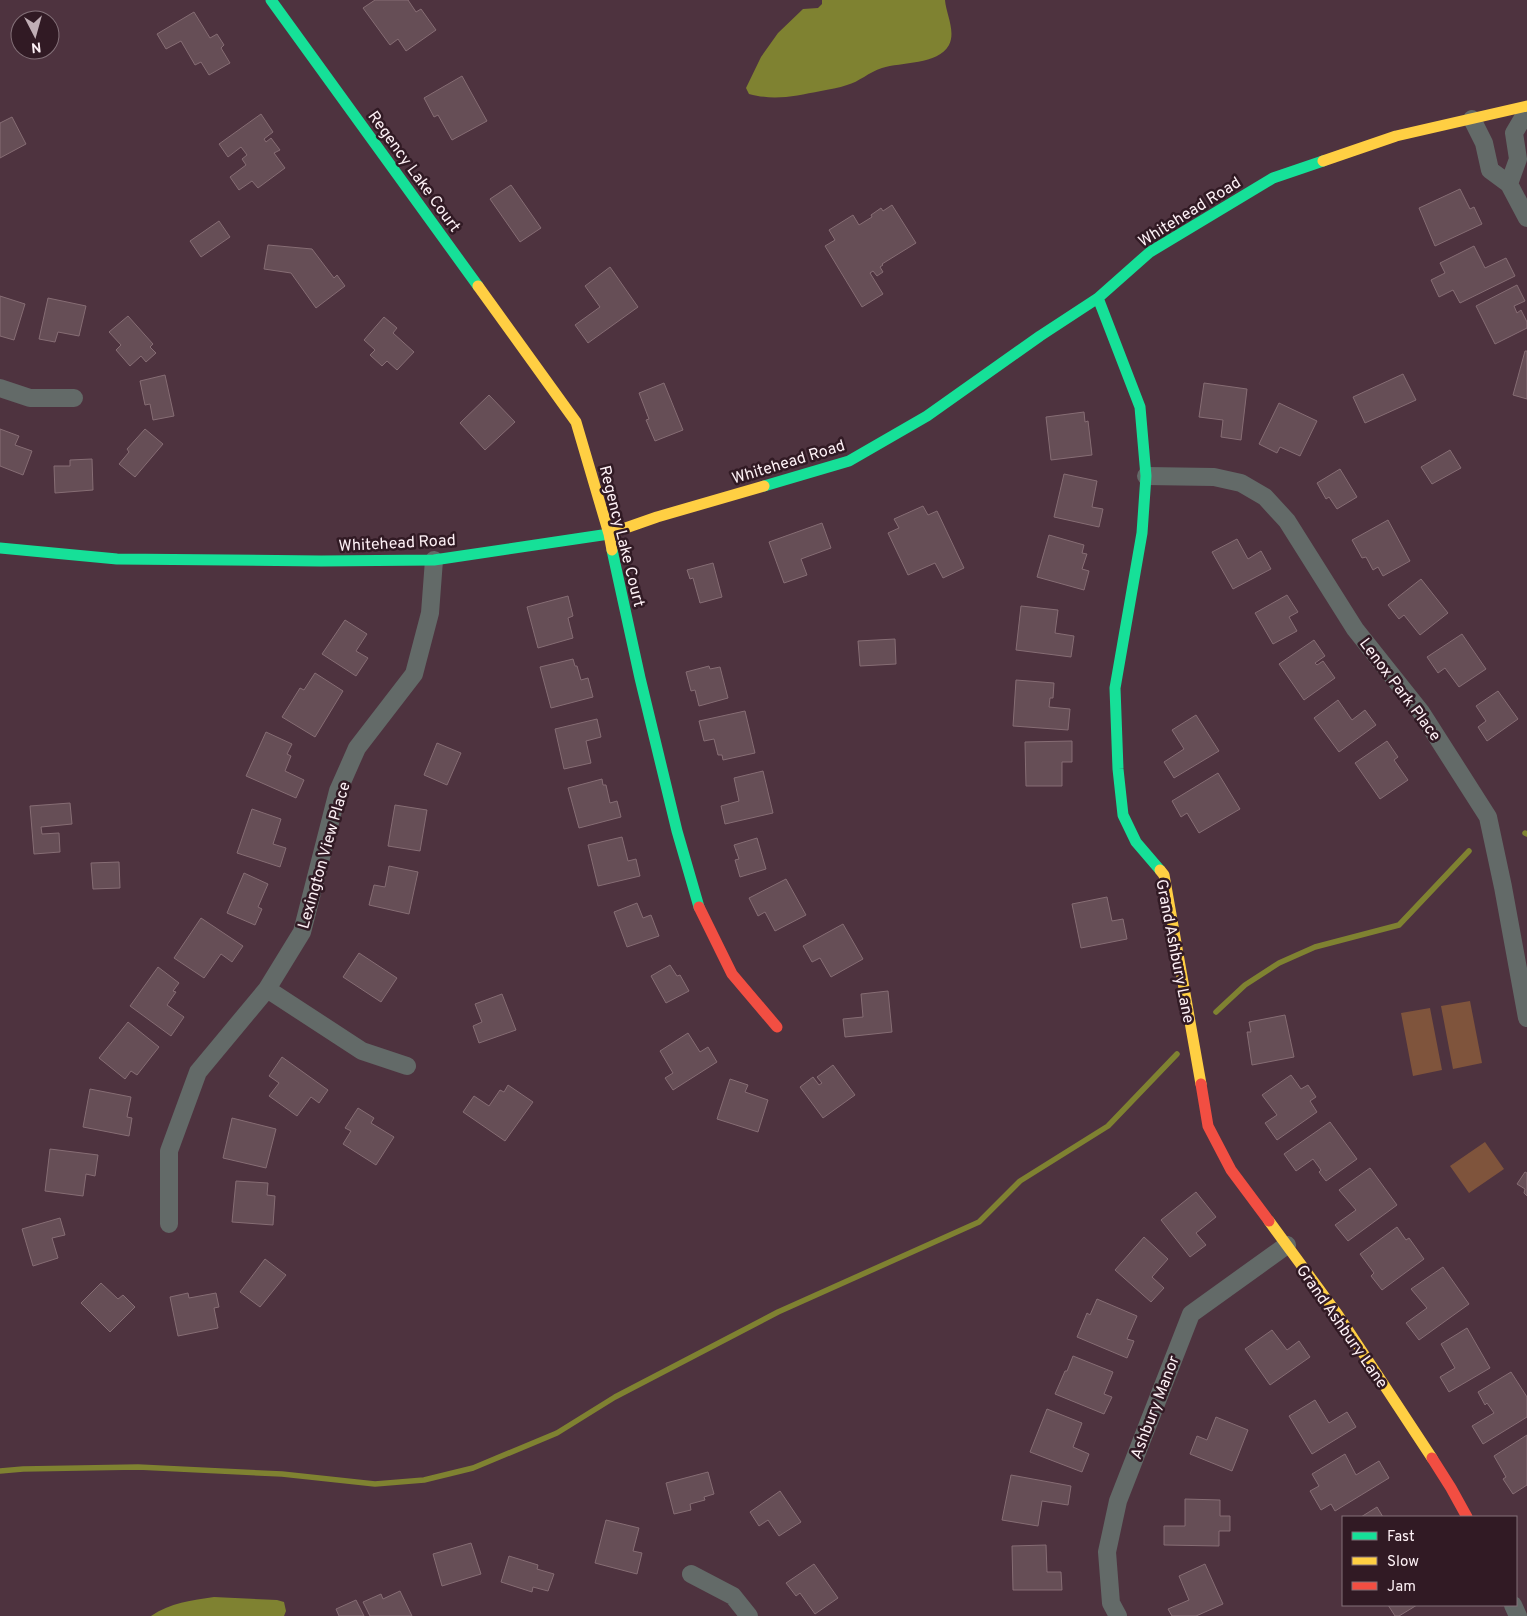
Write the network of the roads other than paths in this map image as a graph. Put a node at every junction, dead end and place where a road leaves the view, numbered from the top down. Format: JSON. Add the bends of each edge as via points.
{"nodes":[{"id":1,"x":271,"y":0,"type":"edge"},
{"id":2,"x":1527,"y":106,"type":"edge"},
{"id":3,"x":1527,"y":111,"type":"edge"},
{"id":4,"x":1472,"y":118,"type":"junction"},
{"id":5,"x":1509,"y":184,"type":"junction"},
{"id":6,"x":1527,"y":218,"type":"edge"},
{"id":7,"x":1098,"y":298,"type":"junction"},
{"id":8,"x":0,"y":388,"type":"edge"},
{"id":9,"x":74,"y":398,"type":"dead end"},
{"id":10,"x":1146,"y":476,"type":"junction"},
{"id":11,"x":609,"y":534,"type":"junction"},
{"id":12,"x":0,"y":548,"type":"edge"},
{"id":13,"x":434,"y":560,"type":"junction"},
{"id":14,"x":267,"y":989,"type":"junction"},
{"id":15,"x":1527,"y":1018,"type":"edge"},
{"id":16,"x":778,"y":1027,"type":"dead end"},
{"id":17,"x":406,"y":1066,"type":"dead end"},
{"id":18,"x":169,"y":1224,"type":"dead end"},
{"id":19,"x":1287,"y":1245,"type":"junction"},
{"id":20,"x":1466,"y":1516,"type":"edge"},
{"id":21,"x":692,"y":1574,"type":"dead end"},
{"id":22,"x":749,"y":1616,"type":"edge"},
{"id":23,"x":1118,"y":1616,"type":"edge"}],
"edges":[{"from":1,"to":11,"type":"street","name":"Regency Lake Court","via":[[576,422]]},
{"from":2,"to":4,"type":"street","name":"Whitehead Road"},
{"from":3,"to":5,"type":"street","via":[[1514,133],[1518,159]]},
{"from":4,"to":5,"type":"street","via":[[1484,143],[1490,170]]},
{"from":4,"to":7,"type":"street","name":"Whitehead Road","via":[[1396,136],[1273,178],[1150,252]]},
{"from":5,"to":6,"type":"street"},
{"from":7,"to":10,"type":"street","name":"Grand Ashbury Lane","via":[[1140,407]]},
{"from":7,"to":11,"type":"street","name":"Whitehead Road","via":[[926,416],[849,461]]},
{"from":8,"to":9,"type":"street","via":[[30,398]]},
{"from":10,"to":15,"type":"street","name":"Lenox Park Place","via":[[1214,477],[1241,483],[1265,497],[1287,521],[1355,629],[1421,712],[1488,817]]},
{"from":10,"to":19,"type":"street","name":"Grand Ashbury Lane","via":[[1142,532],[1115,688],[1123,815],[1136,842],[1164,876],[1208,1126],[1231,1170]]},
{"from":11,"to":13,"type":"street","name":"Whitehead Road"},
{"from":11,"to":16,"type":"street","name":"Regency Lake Court","via":[[677,831],[701,913],[732,974]]},
{"from":12,"to":13,"type":"street","name":"Whitehead Road","via":[[117,559]]},
{"from":13,"to":14,"type":"street","name":"Lexington View Place","via":[[430,613],[414,674],[357,748],[338,791],[302,932]]},
{"from":14,"to":17,"type":"street","via":[[362,1051]]},
{"from":14,"to":18,"type":"street","name":"Lexington View Place","via":[[198,1072],[169,1151]]},
{"from":19,"to":20,"type":"street","name":"Grand Ashbury Lane","via":[[1338,1315]]},
{"from":19,"to":23,"type":"street","name":"Ashbury Manor","via":[[1191,1314],[1118,1501],[1107,1552],[1111,1602]]},
{"from":21,"to":22,"type":"street","via":[[733,1596]]}]}
